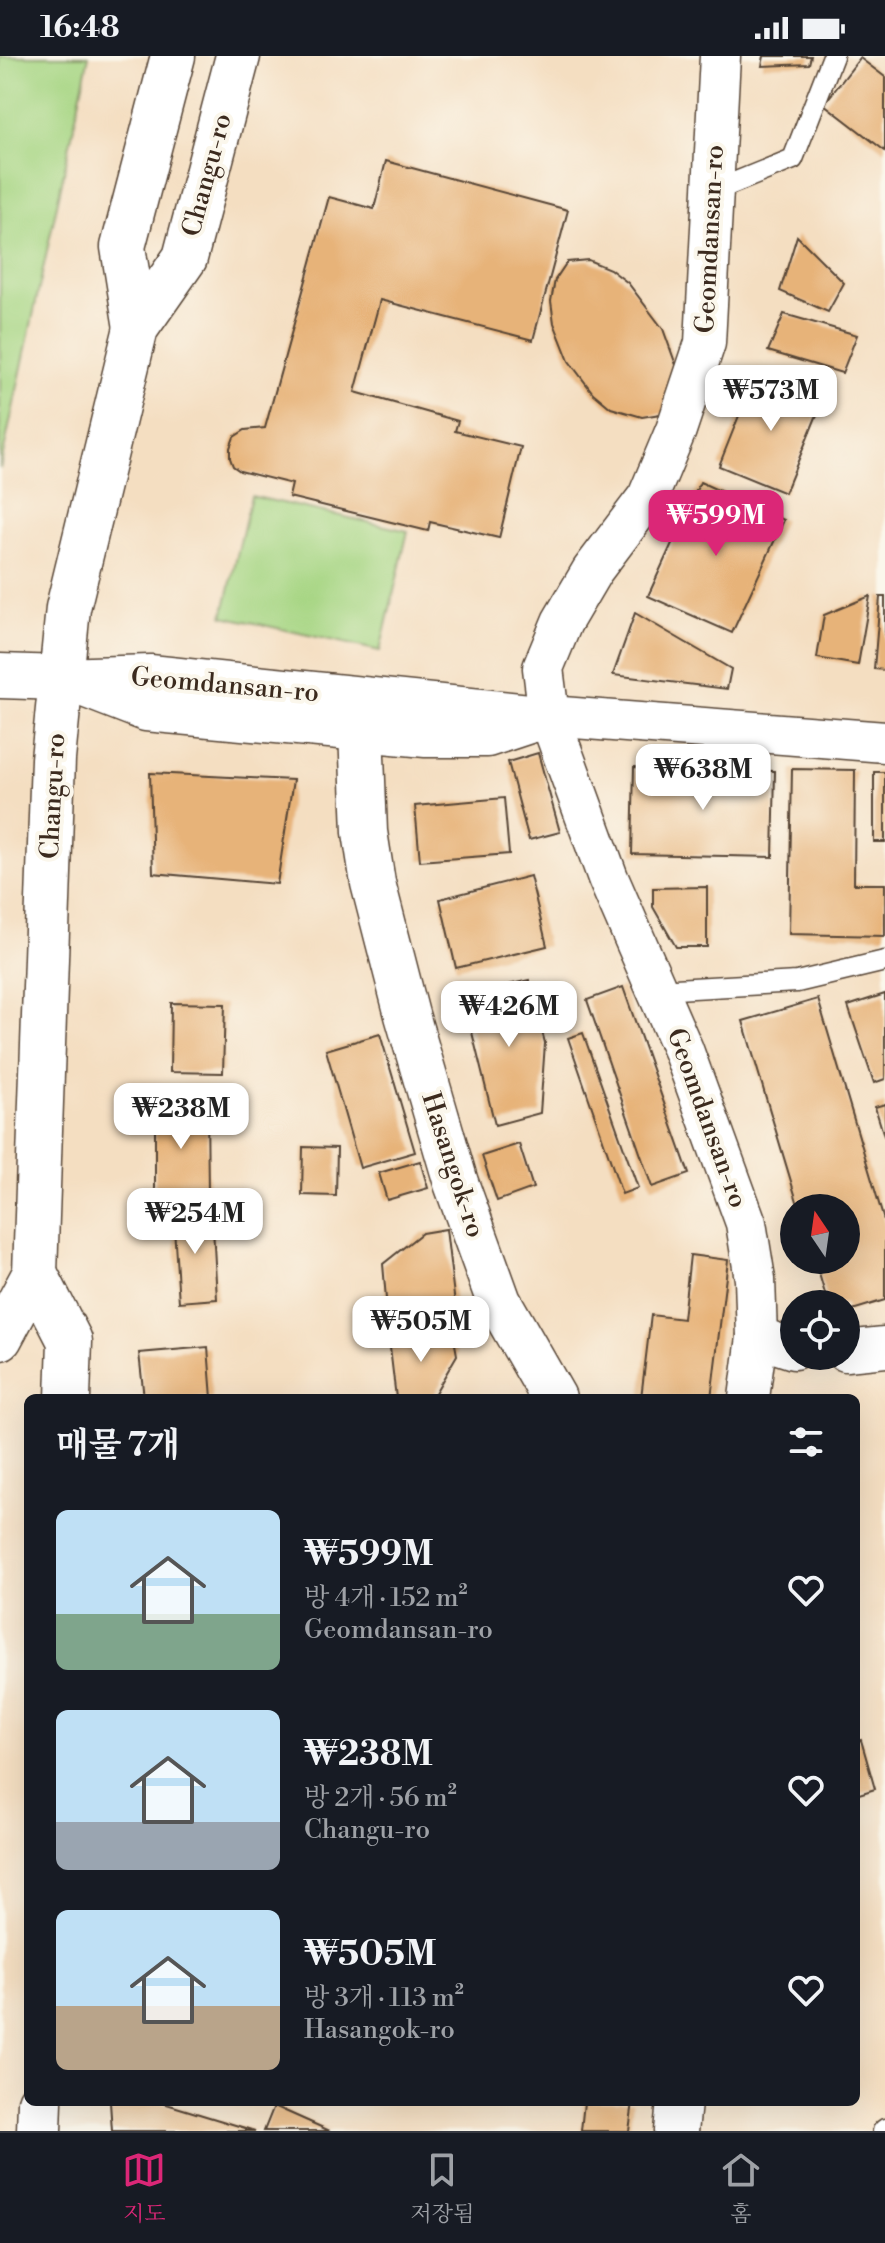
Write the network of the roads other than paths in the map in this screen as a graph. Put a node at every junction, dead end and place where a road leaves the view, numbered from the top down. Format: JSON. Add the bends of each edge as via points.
{"nodes":[{"id":1,"x":173,"y":56,"type":"edge"},
{"id":2,"x":238,"y":56,"type":"edge"},
{"id":3,"x":720,"y":56,"type":"edge"},
{"id":4,"x":833,"y":56,"type":"edge"},
{"id":5,"x":714,"y":191,"type":"junction"},
{"id":6,"x":136,"y":328,"type":"junction"},
{"id":7,"x":0,"y":676,"type":"edge"},
{"id":8,"x":61,"y":678,"type":"junction"},
{"id":9,"x":549,"y":716,"type":"junction"},
{"id":10,"x":361,"y":730,"type":"junction"},
{"id":11,"x":885,"y":742,"type":"edge"},
{"id":12,"x":885,"y":961,"type":"edge"},
{"id":13,"x":658,"y":990,"type":"junction"},
{"id":14,"x":35,"y":1273,"type":"junction"},
{"id":15,"x":757,"y":1337,"type":"junction"},
{"id":16,"x":0,"y":1338,"type":"edge"},
{"id":17,"x":780,"y":1344,"type":"edge"},
{"id":18,"x":885,"y":1347,"type":"edge"},
{"id":19,"x":860,"y":1350,"type":"edge"},
{"id":20,"x":68,"y":1394,"type":"edge"},
{"id":21,"x":552,"y":1394,"type":"edge"},
{"id":22,"x":750,"y":1394,"type":"edge"},
{"id":23,"x":40,"y":2106,"type":"edge"},
{"id":24,"x":679,"y":2106,"type":"edge"},
{"id":25,"x":39,"y":2131,"type":"edge"},
{"id":26,"x":676,"y":2131,"type":"edge"}],
"edges":[{"from":1,"to":6,"type":"main road","name":"Changu-ro","via":[[123,247]]},
{"from":2,"to":6,"type":"main road","name":"Changu-ro","via":[[185,258]]},
{"from":3,"to":5,"type":"street","name":"Geomdansan-ro"},
{"from":4,"to":5,"type":"lane","via":[[793,159]]},
{"from":5,"to":9,"type":"street","name":"Geomdansan-ro","via":[[705,343],[648,497],[592,571],[562,622],[543,668]]},
{"from":6,"to":8,"type":"main road","name":"Changu-ro","via":[[68,608]]},
{"from":7,"to":8,"type":"main road"},
{"from":8,"to":9,"type":"street","name":"Geomdansan-ro","via":[[150,675]]},
{"from":8,"to":10,"type":"street","name":"Geomdansan-ro","via":[[146,711]]},
{"from":8,"to":14,"type":"main road","name":"Changu-ro","via":[[53,759]]},
{"from":9,"to":10,"type":"street","name":"Geomdansan-ro","via":[[487,737]]},
{"from":9,"to":11,"type":"street"},
{"from":9,"to":13,"type":"street","name":"Geomdansan-ro","via":[[608,878]]},
{"from":10,"to":21,"type":"main road","name":"Hasangok-ro","via":[[369,857],[407,1015],[456,1183],[499,1302]]},
{"from":12,"to":13,"type":"lane","via":[[797,982]]},
{"from":13,"to":15,"type":"street","name":"Geomdansan-ro","via":[[746,1223]]},
{"from":14,"to":16,"type":"main road","name":"Changu-ro"},
{"from":14,"to":20,"type":"main road","name":"Changu-ro","via":[[70,1341]]},
{"from":15,"to":17,"type":"street"},
{"from":15,"to":22,"type":"street","name":"Geomdansan-ro"},
{"from":18,"to":19,"type":"street"},
{"from":23,"to":25,"type":"main road"},
{"from":24,"to":26,"type":"main road"}]}
